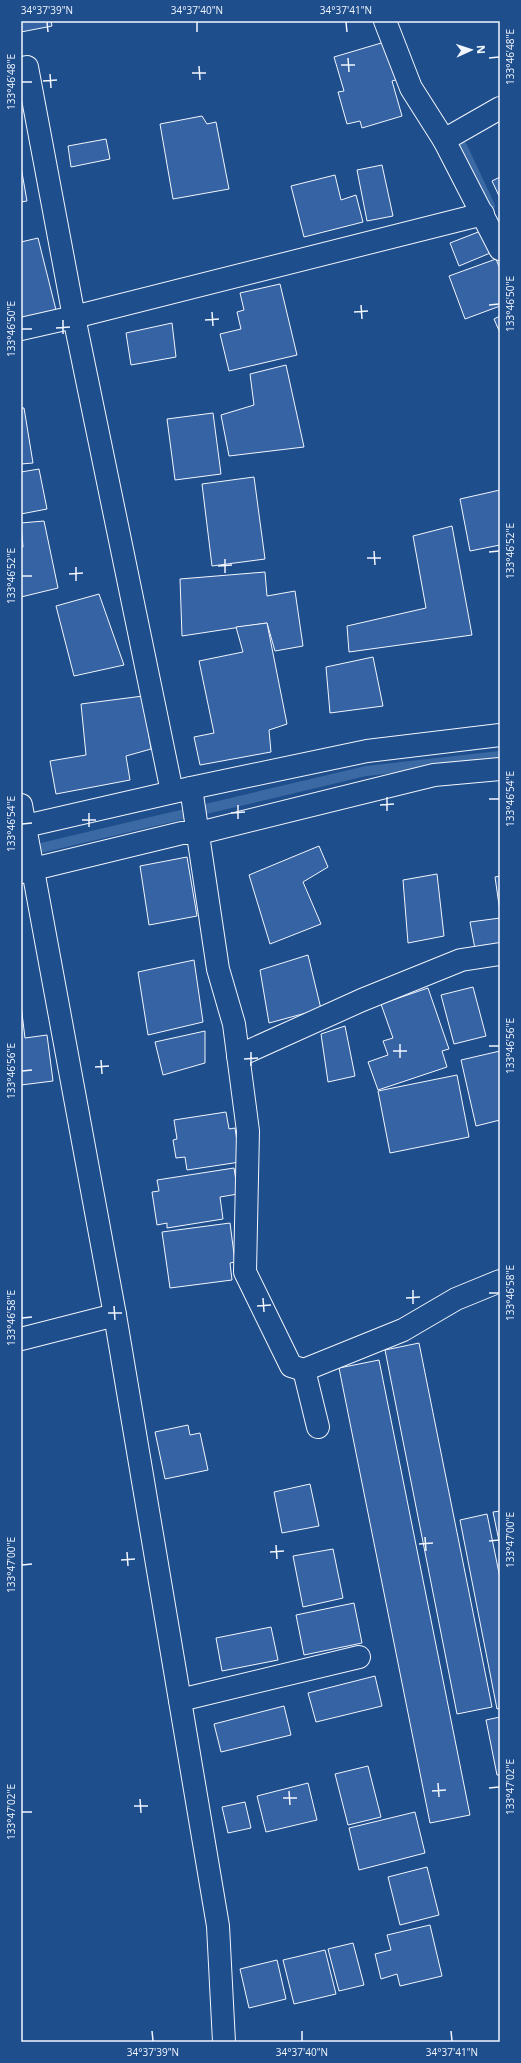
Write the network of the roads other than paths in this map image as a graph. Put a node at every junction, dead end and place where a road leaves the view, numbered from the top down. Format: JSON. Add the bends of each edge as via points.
{"nodes":[{"id":1,"x":385,"y":21,"type":"edge"},
{"id":2,"x":21,"y":68,"type":"edge"},
{"id":3,"x":500,"y":108,"type":"edge"},
{"id":4,"x":451,"y":136,"type":"junction"},
{"id":5,"x":483,"y":214,"type":"junction"},
{"id":6,"x":500,"y":249,"type":"edge"},
{"id":7,"x":74,"y":317,"type":"junction"},
{"id":8,"x":21,"y":329,"type":"edge"},
{"id":9,"x":500,"y":735,"type":"edge"},
{"id":10,"x":500,"y":769,"type":"edge"},
{"id":11,"x":190,"y":806,"type":"junction"},
{"id":12,"x":26,"y":842,"type":"edge"},
{"id":13,"x":500,"y":954,"type":"edge"},
{"id":14,"x":238,"y":1056,"type":"junction"},
{"id":15,"x":500,"y":1281,"type":"edge"},
{"id":16,"x":115,"y":1315,"type":"junction"},
{"id":17,"x":21,"y":1339,"type":"edge"},
{"id":18,"x":304,"y":1370,"type":"junction"},
{"id":19,"x":318,"y":1427,"type":"dead end"},
{"id":20,"x":359,"y":1657,"type":"dead end"},
{"id":21,"x":180,"y":1700,"type":"junction"},
{"id":22,"x":224,"y":2042,"type":"edge"}],
"edges":[{"from":1,"to":4,"type":"street","via":[[411,88]]},
{"from":2,"to":7,"type":"street","via":[[27,67]]},
{"from":3,"to":4,"type":"street"},
{"from":4,"to":5,"type":"street"},
{"from":5,"to":6,"type":"street"},
{"from":5,"to":7,"type":"street"},
{"from":7,"to":8,"type":"street"},
{"from":7,"to":11,"type":"street"},
{"from":9,"to":11,"type":"street","via":[[367,751]]},
{"from":10,"to":11,"type":"street"},
{"from":11,"to":12,"type":"street"},
{"from":11,"to":12,"type":"street","via":[[182,833]]},
{"from":11,"to":14,"type":"street","via":[[218,969],[234,1024]]},
{"from":12,"to":16,"type":"street"},
{"from":13,"to":14,"type":"street","via":[[461,960],[362,1000]]},
{"from":14,"to":18,"type":"street","via":[[248,1131],[245,1272],[291,1366]]},
{"from":15,"to":18,"type":"street","via":[[456,1299],[403,1330]]},
{"from":16,"to":17,"type":"street"},
{"from":16,"to":21,"type":"street"},
{"from":18,"to":19,"type":"street"},
{"from":20,"to":21,"type":"street"},
{"from":21,"to":22,"type":"street","via":[[218,1926]]}]}
